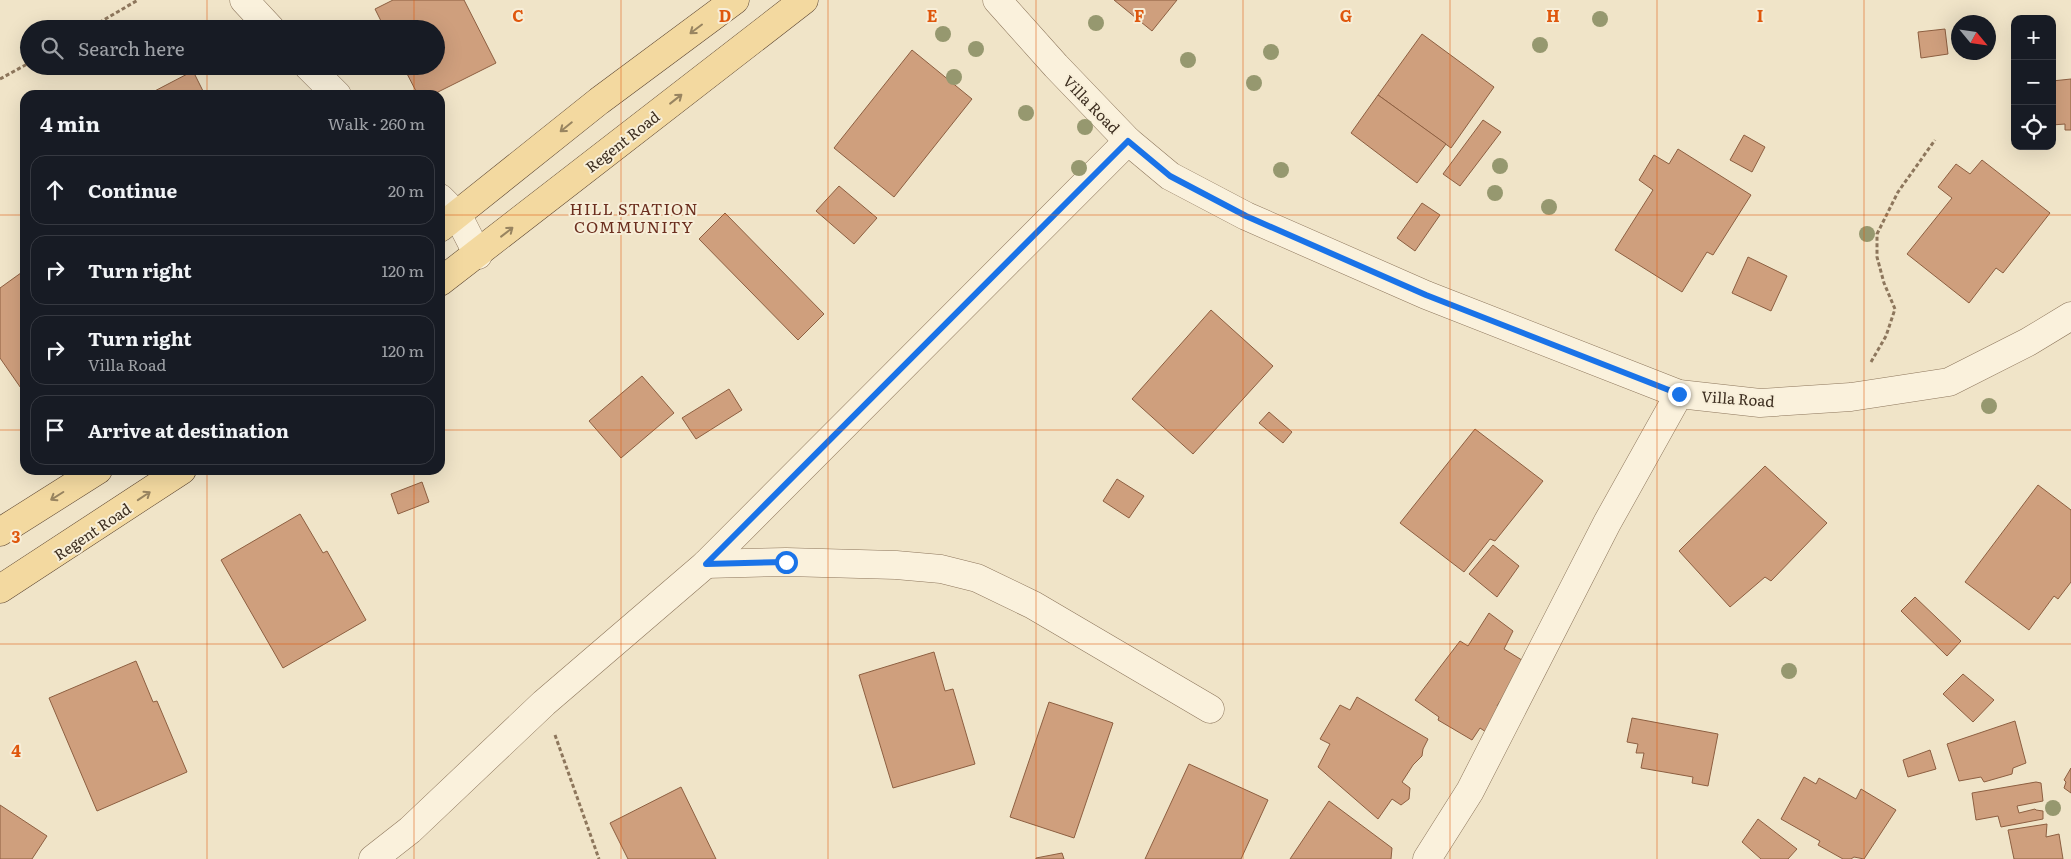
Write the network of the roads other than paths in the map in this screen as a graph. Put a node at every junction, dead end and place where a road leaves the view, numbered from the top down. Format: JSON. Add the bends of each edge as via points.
{"nodes":[{"id":1,"x":244,"y":0,"type":"edge"},
{"id":2,"x":735,"y":0,"type":"edge"},
{"id":3,"x":804,"y":0,"type":"edge"},
{"id":4,"x":997,"y":0,"type":"edge"},
{"id":5,"x":263,"y":20,"type":"edge"},
{"id":6,"x":317,"y":75,"type":"edge"},
{"id":7,"x":332,"y":90,"type":"edge"},
{"id":8,"x":1128,"y":141,"type":"junction"},
{"id":9,"x":446,"y":214,"type":"edge"},
{"id":10,"x":478,"y":255,"type":"junction"},
{"id":11,"x":445,"y":278,"type":"edge"},
{"id":12,"x":2071,"y":316,"type":"edge"},
{"id":13,"x":1679,"y":394,"type":"junction"},
{"id":14,"x":90,"y":475,"type":"edge"},
{"id":15,"x":174,"y":475,"type":"edge"},
{"id":16,"x":0,"y":532,"type":"edge"},
{"id":17,"x":706,"y":564,"type":"junction"},
{"id":18,"x":0,"y":589,"type":"edge"},
{"id":19,"x":1210,"y":709,"type":"dead end"},
{"id":20,"x":373,"y":859,"type":"edge"},
{"id":21,"x":1427,"y":859,"type":"edge"}],
"edges":[{"from":1,"to":5,"type":"street"},
{"from":2,"to":9,"type":"main road","one_way":true},
{"from":10,"to":3,"type":"main road","name":"Regent Road","one_way":true},
{"from":4,"to":8,"type":"street","name":"Villa Road"},
{"from":6,"to":7,"type":"street"},
{"from":8,"to":13,"type":"street","name":"Villa Road","via":[[1170,176],[1246,216],[1426,295]]},
{"from":8,"to":17,"type":"street"},
{"from":9,"to":10,"type":"street"},
{"from":10,"to":11,"type":"main road","name":"Regent Road"},
{"from":12,"to":13,"type":"street","name":"Villa Road","via":[[1949,382],[1851,397],[1760,403]]},
{"from":13,"to":21,"type":"street","via":[[1607,523],[1470,791]]},
{"from":14,"to":16,"type":"main road","one_way":true},
{"from":18,"to":15,"type":"main road","name":"Regent Road","one_way":true},
{"from":17,"to":19,"type":"street","via":[[896,565],[941,569],[977,578],[1033,605]]},
{"from":17,"to":20,"type":"street","via":[[544,703],[410,830]]}]}
